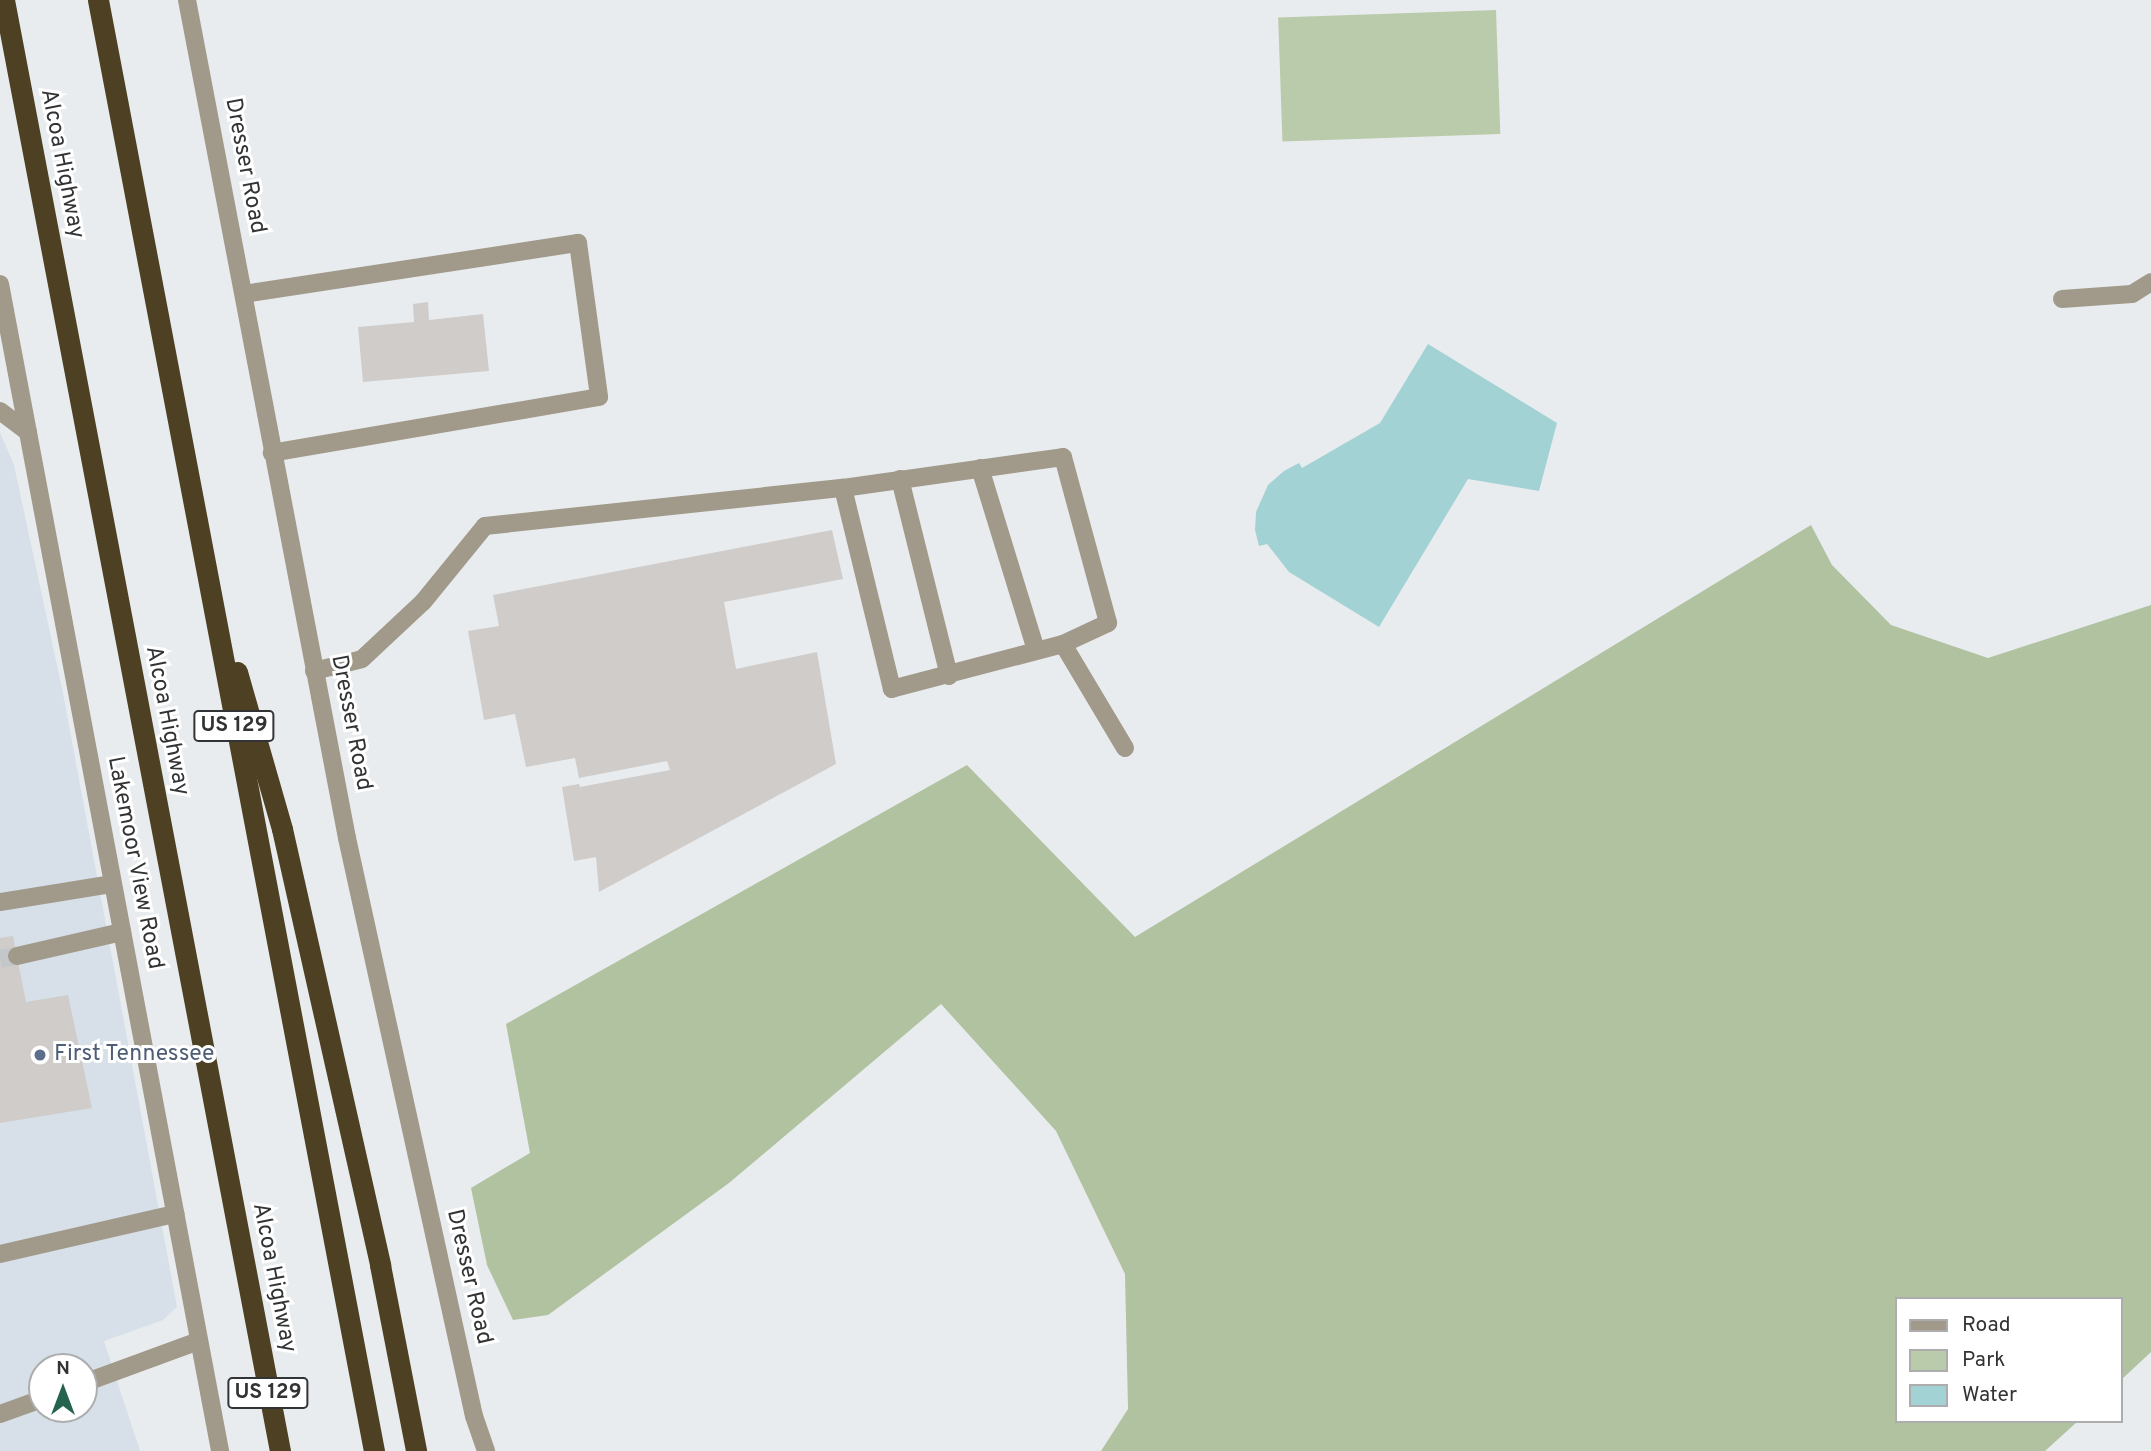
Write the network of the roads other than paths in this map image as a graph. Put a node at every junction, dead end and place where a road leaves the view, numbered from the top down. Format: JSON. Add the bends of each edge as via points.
{"nodes":[{"id":1,"x":4,"y":0,"type":"edge"},
{"id":2,"x":98,"y":0,"type":"edge"},
{"id":3,"x":187,"y":0,"type":"edge"},
{"id":4,"x":2151,"y":282,"type":"edge"},
{"id":5,"x":0,"y":284,"type":"edge"},
{"id":6,"x":244,"y":294,"type":"junction"},
{"id":7,"x":2062,"y":299,"type":"dead end"},
{"id":8,"x":0,"y":411,"type":"edge"},
{"id":9,"x":28,"y":432,"type":"junction"},
{"id":10,"x":272,"y":453,"type":"junction"},
{"id":11,"x":980,"y":468,"type":"junction"},
{"id":12,"x":900,"y":479,"type":"junction"},
{"id":13,"x":843,"y":488,"type":"junction"},
{"id":14,"x":202,"y":552,"type":"junction"},
{"id":15,"x":1063,"y":644,"type":"junction"},
{"id":16,"x":1036,"y":650,"type":"junction"},
{"id":17,"x":314,"y":671,"type":"junction"},
{"id":18,"x":949,"y":676,"type":"junction"},
{"id":19,"x":1125,"y":748,"type":"dead end"},
{"id":20,"x":113,"y":884,"type":"junction"},
{"id":21,"x":0,"y":902,"type":"edge"},
{"id":22,"x":122,"y":932,"type":"junction"},
{"id":23,"x":17,"y":956,"type":"tunnel mouth"},
{"id":24,"x":175,"y":1214,"type":"junction"},
{"id":25,"x":0,"y":1254,"type":"edge"},
{"id":26,"x":199,"y":1341,"type":"junction"},
{"id":27,"x":98,"y":1378,"type":"edge"},
{"id":28,"x":28,"y":1404,"type":"edge"},
{"id":29,"x":0,"y":1414,"type":"edge"},
{"id":30,"x":220,"y":1451,"type":"edge"},
{"id":31,"x":280,"y":1451,"type":"edge"},
{"id":32,"x":374,"y":1451,"type":"edge"},
{"id":33,"x":416,"y":1451,"type":"edge"},
{"id":34,"x":486,"y":1451,"type":"edge"}],
"edges":[{"from":1,"to":31,"type":"highway","name":"Alcoa Highway","number":"US 129"},
{"from":2,"to":14,"type":"highway","number":"US 129"},
{"from":3,"to":6,"type":"street","name":"Dresser Road"},
{"from":4,"to":7,"type":"street","via":[[2132,294]]},
{"from":5,"to":9,"type":"street","name":"Lakemoor View Road"},
{"from":6,"to":10,"type":"street","name":"Dresser Road"},
{"from":6,"to":10,"type":"street","via":[[578,243],[599,397]]},
{"from":8,"to":9,"type":"street"},
{"from":9,"to":20,"type":"street","name":"Lakemoor View Road"},
{"from":10,"to":17,"type":"street","name":"Dresser Road"},
{"from":11,"to":12,"type":"street"},
{"from":11,"to":15,"type":"street","via":[[1063,457],[1108,623]]},
{"from":11,"to":16,"type":"street"},
{"from":12,"to":13,"type":"street"},
{"from":12,"to":18,"type":"street"},
{"from":13,"to":17,"type":"street","via":[[485,526],[400,627],[362,659]]},
{"from":13,"to":18,"type":"street","via":[[892,689]]},
{"from":14,"to":32,"type":"highway","number":"US 129"},
{"from":14,"to":33,"type":"highway","via":[[282,829],[380,1265]]},
{"from":15,"to":16,"type":"street"},
{"from":15,"to":19,"type":"street"},
{"from":16,"to":18,"type":"street"},
{"from":17,"to":34,"type":"street","name":"Dresser Road","via":[[407,1117],[474,1416]]},
{"from":20,"to":21,"type":"street"},
{"from":20,"to":22,"type":"street","name":"Lakemoor View Road"},
{"from":22,"to":23,"type":"street"},
{"from":22,"to":24,"type":"street","name":"Lakemoor View Road"},
{"from":24,"to":25,"type":"street"},
{"from":24,"to":26,"type":"street","name":"Lakemoor View Road"},
{"from":26,"to":27,"type":"street"},
{"from":26,"to":30,"type":"street","name":"Lakemoor View Road"},
{"from":28,"to":29,"type":"street"}]}
